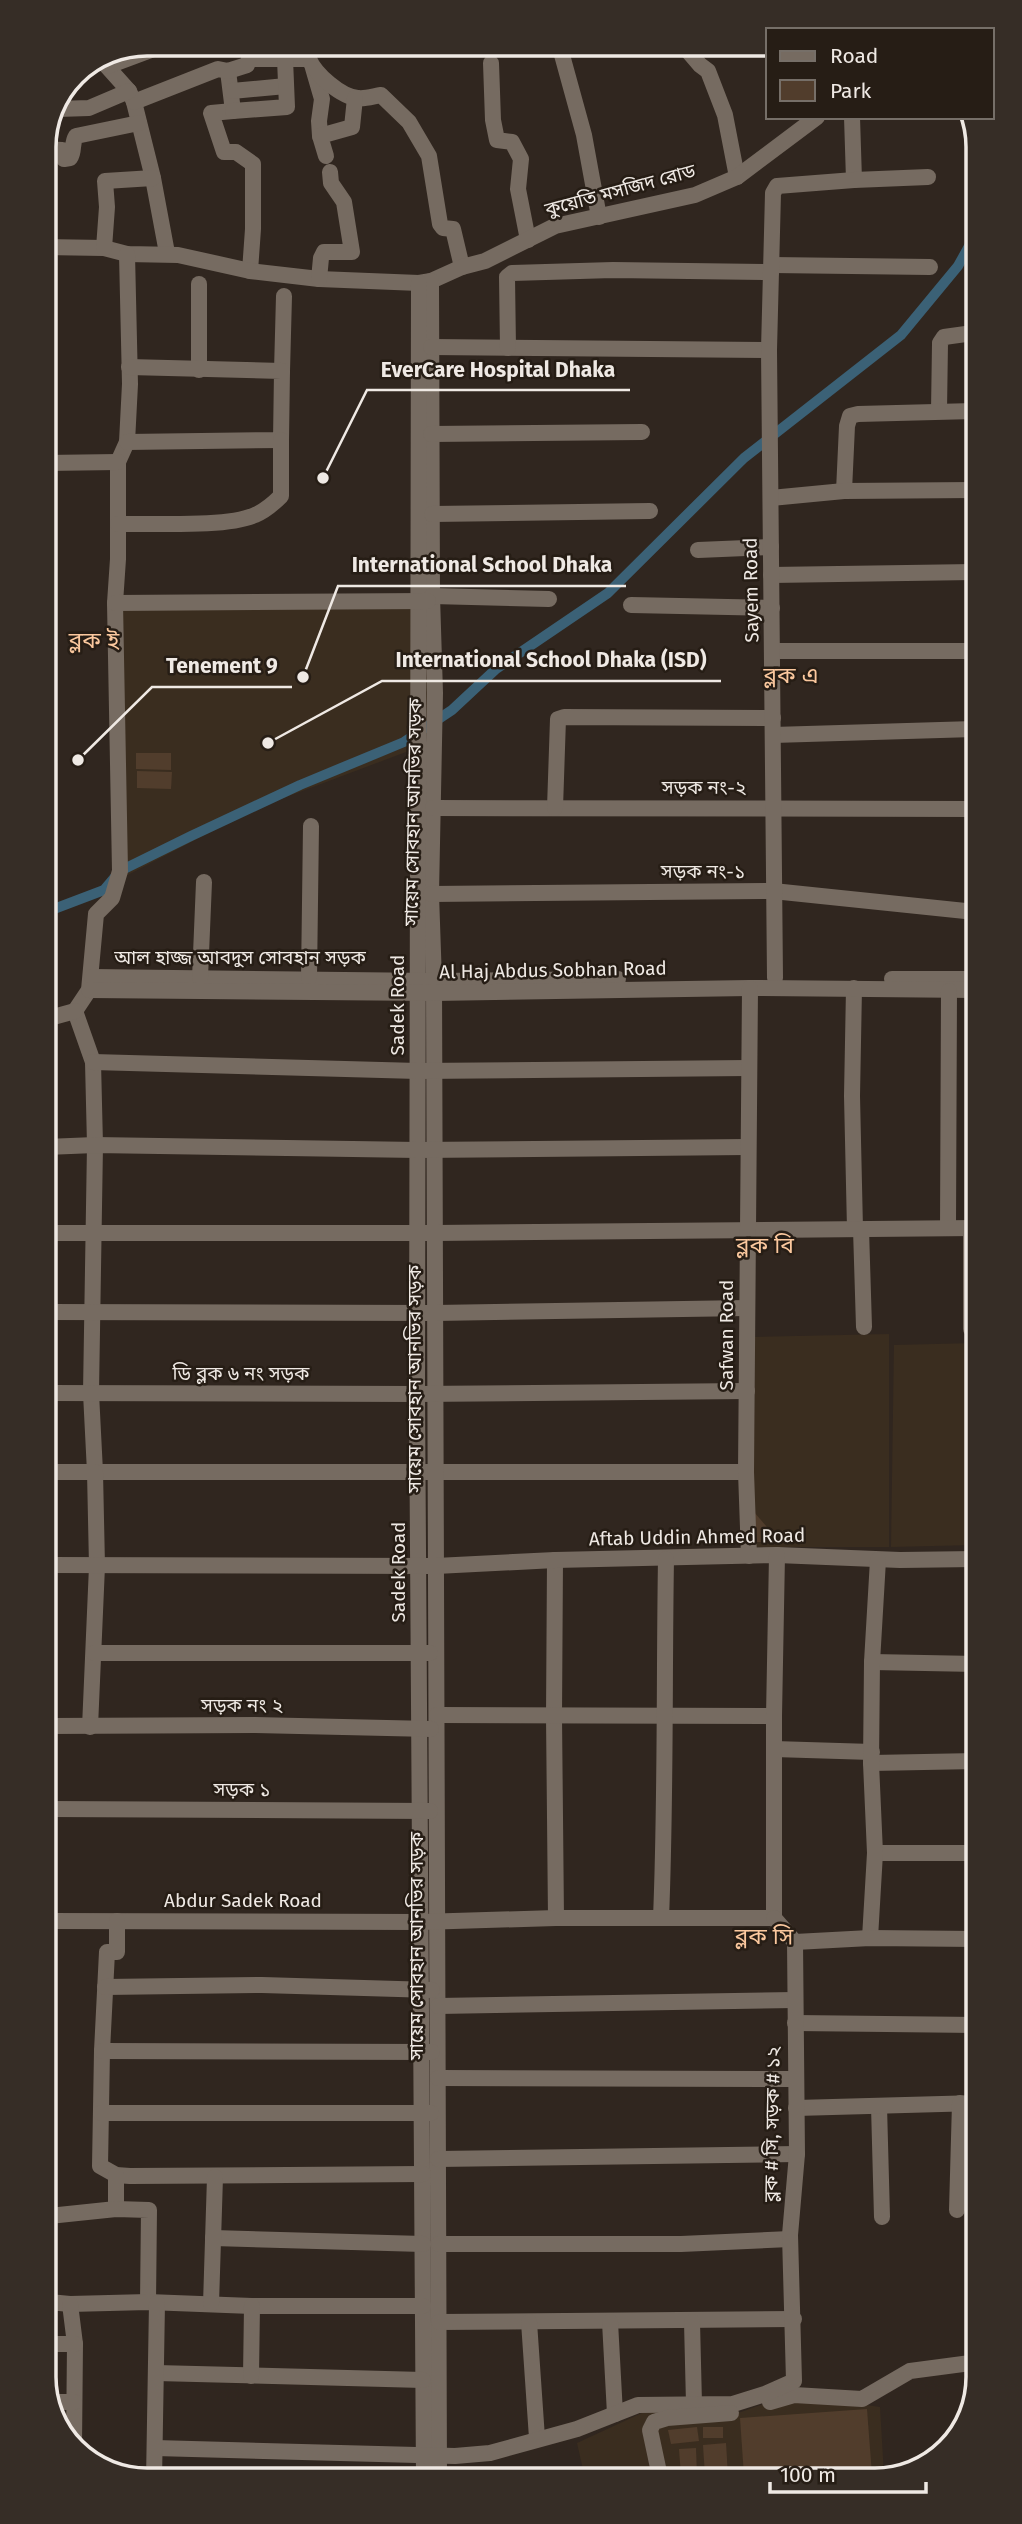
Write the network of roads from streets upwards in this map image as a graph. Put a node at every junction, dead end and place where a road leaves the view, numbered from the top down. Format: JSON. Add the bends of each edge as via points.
{"nodes":[{"id":1,"x":298,"y":56,"type":"edge"},
{"id":2,"x":312,"y":56,"type":"edge"},
{"id":3,"x":313,"y":56,"type":"edge"},
{"id":4,"x":562,"y":56,"type":"edge"},
{"id":5,"x":692,"y":56,"type":"edge"},
{"id":6,"x":285,"y":59,"type":"junction"},
{"id":7,"x":491,"y":63,"type":"dead end"},
{"id":8,"x":107,"y":65,"type":"edge"},
{"id":9,"x":228,"y":71,"type":"junction"},
{"id":10,"x":286,"y":86,"type":"junction"},
{"id":11,"x":232,"y":91,"type":"junction"},
{"id":12,"x":132,"y":96,"type":"junction"},
{"id":13,"x":355,"y":98,"type":"junction"},
{"id":14,"x":65,"y":109,"type":"edge"},
{"id":15,"x":233,"y":111,"type":"junction"},
{"id":16,"x":814,"y":119,"type":"edge"},
{"id":17,"x":852,"y":119,"type":"edge"},
{"id":18,"x":139,"y":123,"type":"junction"},
{"id":19,"x":320,"y":136,"type":"junction"},
{"id":20,"x":56,"y":150,"type":"edge"},
{"id":21,"x":326,"y":156,"type":"dead end"},
{"id":22,"x":330,"y":172,"type":"dead end"},
{"id":23,"x":737,"y":177,"type":"junction"},
{"id":24,"x":928,"y":177,"type":"dead end"},
{"id":25,"x":153,"y":178,"type":"junction"},
{"id":26,"x":854,"y":180,"type":"junction"},
{"id":27,"x":599,"y":217,"type":"junction"},
{"id":28,"x":528,"y":240,"type":"junction"},
{"id":29,"x":56,"y":247,"type":"edge"},
{"id":30,"x":104,"y":248,"type":"junction"},
{"id":31,"x":167,"y":253,"type":"junction"},
{"id":32,"x":127,"y":254,"type":"junction"},
{"id":33,"x":462,"y":267,"type":"junction"},
{"id":34,"x":930,"y":267,"type":"dead end"},
{"id":35,"x":772,"y":268,"type":"junction"},
{"id":36,"x":250,"y":271,"type":"junction"},
{"id":37,"x":319,"y":279,"type":"junction"},
{"id":38,"x":425,"y":282,"type":"junction"},
{"id":39,"x":199,"y":284,"type":"dead end"},
{"id":40,"x":284,"y":296,"type":"dead end"},
{"id":41,"x":966,"y":334,"type":"edge"},
{"id":42,"x":431,"y":347,"type":"junction"},
{"id":43,"x":508,"y":348,"type":"junction"},
{"id":44,"x":769,"y":350,"type":"junction"},
{"id":45,"x":129,"y":367,"type":"junction"},
{"id":46,"x":199,"y":370,"type":"junction"},
{"id":47,"x":282,"y":371,"type":"junction"},
{"id":48,"x":939,"y":411,"type":"junction"},
{"id":49,"x":966,"y":411,"type":"edge"},
{"id":50,"x":642,"y":432,"type":"dead end"},
{"id":51,"x":431,"y":434,"type":"junction"},
{"id":52,"x":281,"y":440,"type":"junction"},
{"id":53,"x":127,"y":442,"type":"junction"},
{"id":54,"x":118,"y":462,"type":"junction"},
{"id":55,"x":56,"y":463,"type":"edge"},
{"id":56,"x":966,"y":490,"type":"edge"},
{"id":57,"x":844,"y":491,"type":"junction"},
{"id":58,"x":771,"y":498,"type":"junction"},
{"id":59,"x":650,"y":511,"type":"dead end"},
{"id":60,"x":432,"y":514,"type":"junction"},
{"id":61,"x":118,"y":524,"type":"junction"},
{"id":62,"x":771,"y":547,"type":"junction"},
{"id":63,"x":698,"y":550,"type":"dead end"},
{"id":64,"x":966,"y":572,"type":"edge"},
{"id":65,"x":771,"y":575,"type":"junction"},
{"id":66,"x":549,"y":599,"type":"dead end"},
{"id":67,"x":428,"y":600,"type":"junction"},
{"id":68,"x":116,"y":603,"type":"junction"},
{"id":69,"x":631,"y":605,"type":"dead end"},
{"id":70,"x":772,"y":608,"type":"junction"},
{"id":71,"x":772,"y":651,"type":"junction"},
{"id":72,"x":966,"y":651,"type":"edge"},
{"id":73,"x":773,"y":726,"type":"junction"},
{"id":74,"x":966,"y":729,"type":"edge"},
{"id":75,"x":427,"y":764,"type":"junction"},
{"id":76,"x":433,"y":808,"type":"junction"},
{"id":77,"x":555,"y":808,"type":"junction"},
{"id":78,"x":774,"y":808,"type":"junction"},
{"id":79,"x":966,"y":809,"type":"edge"},
{"id":80,"x":311,"y":826,"type":"dead end"},
{"id":81,"x":204,"y":882,"type":"dead end"},
{"id":82,"x":773,"y":891,"type":"junction"},
{"id":83,"x":431,"y":894,"type":"junction"},
{"id":84,"x":966,"y":911,"type":"edge"},
{"id":85,"x":200,"y":978,"type":"junction"},
{"id":86,"x":309,"y":978,"type":"junction"},
{"id":87,"x":775,"y":978,"type":"junction"},
{"id":88,"x":966,"y":979,"type":"edge"},
{"id":89,"x":91,"y":984,"type":"junction"},
{"id":90,"x":426,"y":986,"type":"junction"},
{"id":91,"x":750,"y":988,"type":"junction"},
{"id":92,"x":854,"y":988,"type":"junction"},
{"id":93,"x":966,"y":990,"type":"edge"},
{"id":94,"x":949,"y":991,"type":"junction"},
{"id":95,"x":75,"y":1010,"type":"junction"},
{"id":96,"x":56,"y":1016,"type":"edge"},
{"id":97,"x":93,"y":1062,"type":"junction"},
{"id":98,"x":749,"y":1068,"type":"junction"},
{"id":99,"x":426,"y":1070,"type":"junction"},
{"id":100,"x":94,"y":1145,"type":"junction"},
{"id":101,"x":56,"y":1147,"type":"edge"},
{"id":102,"x":748,"y":1147,"type":"junction"},
{"id":103,"x":426,"y":1150,"type":"junction"},
{"id":104,"x":948,"y":1228,"type":"junction"},
{"id":105,"x":966,"y":1228,"type":"edge"},
{"id":106,"x":747,"y":1229,"type":"junction"},
{"id":107,"x":858,"y":1229,"type":"junction"},
{"id":108,"x":56,"y":1233,"type":"edge"},
{"id":109,"x":94,"y":1233,"type":"junction"},
{"id":110,"x":417,"y":1233,"type":"junction"},
{"id":111,"x":435,"y":1233,"type":"junction"},
{"id":112,"x":747,"y":1308,"type":"junction"},
{"id":113,"x":56,"y":1312,"type":"edge"},
{"id":114,"x":417,"y":1312,"type":"junction"},
{"id":115,"x":93,"y":1313,"type":"junction"},
{"id":116,"x":435,"y":1313,"type":"junction"},
{"id":117,"x":864,"y":1327,"type":"dead end"},
{"id":118,"x":747,"y":1391,"type":"junction"},
{"id":119,"x":56,"y":1394,"type":"edge"},
{"id":120,"x":91,"y":1394,"type":"junction"},
{"id":121,"x":417,"y":1394,"type":"junction"},
{"id":122,"x":435,"y":1394,"type":"junction"},
{"id":123,"x":56,"y":1472,"type":"edge"},
{"id":124,"x":95,"y":1472,"type":"junction"},
{"id":125,"x":418,"y":1472,"type":"junction"},
{"id":126,"x":435,"y":1472,"type":"junction"},
{"id":127,"x":746,"y":1472,"type":"junction"},
{"id":128,"x":778,"y":1555,"type":"junction"},
{"id":129,"x":749,"y":1556,"type":"junction"},
{"id":130,"x":666,"y":1559,"type":"junction"},
{"id":131,"x":966,"y":1559,"type":"edge"},
{"id":132,"x":555,"y":1560,"type":"junction"},
{"id":133,"x":878,"y":1560,"type":"junction"},
{"id":134,"x":56,"y":1565,"type":"edge"},
{"id":135,"x":97,"y":1566,"type":"junction"},
{"id":136,"x":419,"y":1566,"type":"junction"},
{"id":137,"x":436,"y":1566,"type":"junction"},
{"id":138,"x":419,"y":1652,"type":"junction"},
{"id":139,"x":94,"y":1653,"type":"junction"},
{"id":140,"x":436,"y":1653,"type":"junction"},
{"id":141,"x":873,"y":1662,"type":"junction"},
{"id":142,"x":966,"y":1664,"type":"edge"},
{"id":143,"x":554,"y":1716,"type":"junction"},
{"id":144,"x":774,"y":1716,"type":"junction"},
{"id":145,"x":663,"y":1717,"type":"junction"},
{"id":146,"x":431,"y":1725,"type":"junction"},
{"id":147,"x":56,"y":1727,"type":"edge"},
{"id":148,"x":90,"y":1727,"type":"junction"},
{"id":149,"x":774,"y":1749,"type":"junction"},
{"id":150,"x":872,"y":1758,"type":"junction"},
{"id":151,"x":966,"y":1761,"type":"edge"},
{"id":152,"x":56,"y":1809,"type":"edge"},
{"id":153,"x":429,"y":1811,"type":"junction"},
{"id":154,"x":875,"y":1853,"type":"junction"},
{"id":155,"x":966,"y":1853,"type":"edge"},
{"id":156,"x":774,"y":1917,"type":"junction"},
{"id":157,"x":556,"y":1918,"type":"junction"},
{"id":158,"x":662,"y":1918,"type":"junction"},
{"id":159,"x":56,"y":1921,"type":"edge"},
{"id":160,"x":117,"y":1921,"type":"junction"},
{"id":161,"x":429,"y":1921,"type":"junction"},
{"id":162,"x":870,"y":1938,"type":"junction"},
{"id":163,"x":966,"y":1939,"type":"edge"},
{"id":164,"x":795,"y":1942,"type":"junction"},
{"id":165,"x":105,"y":1987,"type":"junction"},
{"id":166,"x":432,"y":1995,"type":"junction"},
{"id":167,"x":794,"y":2000,"type":"junction"},
{"id":168,"x":795,"y":2023,"type":"junction"},
{"id":169,"x":966,"y":2025,"type":"edge"},
{"id":170,"x":102,"y":2050,"type":"junction"},
{"id":171,"x":430,"y":2052,"type":"junction"},
{"id":172,"x":438,"y":2078,"type":"junction"},
{"id":173,"x":795,"y":2079,"type":"junction"},
{"id":174,"x":956,"y":2104,"type":"junction"},
{"id":175,"x":966,"y":2104,"type":"edge"},
{"id":176,"x":879,"y":2106,"type":"junction"},
{"id":177,"x":796,"y":2108,"type":"junction"},
{"id":178,"x":101,"y":2113,"type":"junction"},
{"id":179,"x":430,"y":2113,"type":"junction"},
{"id":180,"x":797,"y":2154,"type":"junction"},
{"id":181,"x":438,"y":2158,"type":"junction"},
{"id":182,"x":423,"y":2174,"type":"junction"},
{"id":183,"x":116,"y":2175,"type":"junction"},
{"id":184,"x":215,"y":2177,"type":"junction"},
{"id":185,"x":116,"y":2209,"type":"junction"},
{"id":186,"x":957,"y":2210,"type":"dead end"},
{"id":187,"x":56,"y":2215,"type":"edge"},
{"id":188,"x":883,"y":2217,"type":"dead end"},
{"id":189,"x":213,"y":2238,"type":"junction"},
{"id":190,"x":790,"y":2239,"type":"junction"},
{"id":191,"x":431,"y":2244,"type":"junction"},
{"id":192,"x":152,"y":2302,"type":"junction"},
{"id":193,"x":56,"y":2303,"type":"edge"},
{"id":194,"x":70,"y":2304,"type":"junction"},
{"id":195,"x":211,"y":2304,"type":"junction"},
{"id":196,"x":252,"y":2306,"type":"junction"},
{"id":197,"x":423,"y":2306,"type":"junction"},
{"id":198,"x":794,"y":2319,"type":"junction"},
{"id":199,"x":439,"y":2322,"type":"junction"},
{"id":200,"x":529,"y":2322,"type":"junction"},
{"id":201,"x":610,"y":2322,"type":"junction"},
{"id":202,"x":692,"y":2322,"type":"junction"},
{"id":203,"x":56,"y":2344,"type":"edge"},
{"id":204,"x":75,"y":2344,"type":"junction"},
{"id":205,"x":966,"y":2364,"type":"edge"},
{"id":206,"x":156,"y":2373,"type":"junction"},
{"id":207,"x":251,"y":2376,"type":"junction"},
{"id":208,"x":423,"y":2380,"type":"junction"},
{"id":209,"x":60,"y":2402,"type":"edge"},
{"id":210,"x":74,"y":2402,"type":"junction"},
{"id":211,"x":694,"y":2404,"type":"junction"},
{"id":212,"x":615,"y":2414,"type":"junction"},
{"id":213,"x":74,"y":2430,"type":"edge"},
{"id":214,"x":537,"y":2438,"type":"junction"},
{"id":215,"x":155,"y":2448,"type":"junction"},
{"id":216,"x":432,"y":2455,"type":"junction"},
{"id":217,"x":154,"y":2468,"type":"edge"},
{"id":218,"x":427,"y":2468,"type":"edge"},
{"id":219,"x":436,"y":2468,"type":"edge"},
{"id":220,"x":658,"y":2468,"type":"edge"}],
"edges":[{"from":1,"to":6,"type":"street"},
{"from":2,"to":19,"type":"street","via":[[321,99]]},
{"from":3,"to":13,"type":"street","via":[[329,83]]},
{"from":4,"to":27,"type":"street","via":[[584,135]]},
{"from":5,"to":23,"type":"street","via":[[708,71],[725,115]]},
{"from":6,"to":9,"type":"street","via":[[249,60],[248,65]]},
{"from":6,"to":10,"type":"street"},
{"from":7,"to":28,"type":"street","via":[[496,140],[512,142],[521,159],[518,189]]},
{"from":8,"to":12,"type":"street"},
{"from":9,"to":11,"type":"street"},
{"from":9,"to":12,"type":"street","via":[[218,69]]},
{"from":10,"to":11,"type":"street"},
{"from":10,"to":15,"type":"street","via":[[287,107]]},
{"from":11,"to":15,"type":"street"},
{"from":12,"to":14,"type":"street","via":[[89,108]]},
{"from":12,"to":18,"type":"street"},
{"from":13,"to":19,"type":"street","via":[[352,127]]},
{"from":13,"to":33,"type":"street","via":[[381,95],[409,122],[429,156],[440,224],[453,229]]},
{"from":15,"to":36,"type":"street","via":[[211,113],[223,151],[236,152],[253,164]]},
{"from":16,"to":23,"type":"street","name":"কুয়েতি মসজিদ রোড"},
{"from":17,"to":26,"type":"street"},
{"from":18,"to":20,"type":"street","via":[[76,136],[69,158],[64,159],[62,150]]},
{"from":18,"to":25,"type":"street"},
{"from":19,"to":21,"type":"street"},
{"from":22,"to":37,"type":"street","via":[[331,183],[344,202],[352,252],[324,252]]},
{"from":23,"to":27,"type":"street","name":"কুয়েতি মসজিদ রোড","via":[[695,195]]},
{"from":24,"to":26,"type":"street"},
{"from":25,"to":30,"type":"street","via":[[105,181]]},
{"from":25,"to":31,"type":"street"},
{"from":26,"to":35,"type":"street","name":"Sayem Road","via":[[778,186],[773,194]]},
{"from":27,"to":28,"type":"street","name":"কুয়েতি মসজিদ রোড","via":[[555,226]]},
{"from":28,"to":33,"type":"street","name":"কুয়েতি মসজিদ রোড"},
{"from":29,"to":30,"type":"street"},
{"from":30,"to":32,"type":"street"},
{"from":31,"to":32,"type":"street"},
{"from":31,"to":36,"type":"street"},
{"from":32,"to":45,"type":"street"},
{"from":33,"to":38,"type":"street","name":"কুয়েতি মসজিদ রোড"},
{"from":34,"to":35,"type":"street"},
{"from":35,"to":43,"type":"street","via":[[512,273],[506,276]]},
{"from":35,"to":44,"type":"street","name":"Sayem Road"},
{"from":36,"to":37,"type":"street"},
{"from":37,"to":38,"type":"street"},
{"from":38,"to":42,"type":"street","name":"সায়েম সোবহান আনভির সড়ক"},
{"from":38,"to":67,"type":"street","name":"Sadek Road"},
{"from":39,"to":46,"type":"street"},
{"from":40,"to":47,"type":"street"},
{"from":41,"to":48,"type":"street","via":[[944,337],[940,343]]},
{"from":42,"to":43,"type":"street"},
{"from":42,"to":51,"type":"street","name":"সায়েম সোবহান আনভির সড়ক"},
{"from":43,"to":44,"type":"street"},
{"from":44,"to":58,"type":"street","name":"Sayem Road"},
{"from":45,"to":46,"type":"street"},
{"from":45,"to":53,"type":"street"},
{"from":46,"to":47,"type":"street"},
{"from":47,"to":52,"type":"street"},
{"from":48,"to":49,"type":"street"},
{"from":48,"to":57,"type":"street","via":[[850,416]]},
{"from":50,"to":51,"type":"street"},
{"from":51,"to":60,"type":"street","name":"সায়েম সোবহান আনভির সড়ক"},
{"from":52,"to":53,"type":"street"},
{"from":52,"to":61,"type":"street","via":[[281,496],[255,515],[235,521]]},
{"from":53,"to":54,"type":"street"},
{"from":54,"to":55,"type":"street"},
{"from":54,"to":61,"type":"street"},
{"from":56,"to":57,"type":"street"},
{"from":57,"to":58,"type":"street"},
{"from":58,"to":62,"type":"street","name":"Sayem Road"},
{"from":59,"to":60,"type":"street"},
{"from":60,"to":67,"type":"street","name":"সায়েম সোবহান আনভির সড়ক"},
{"from":61,"to":68,"type":"street"},
{"from":62,"to":63,"type":"street"},
{"from":62,"to":65,"type":"street","name":"Sayem Road"},
{"from":64,"to":65,"type":"street"},
{"from":65,"to":70,"type":"street","name":"Sayem Road"},
{"from":66,"to":67,"type":"street"},
{"from":67,"to":68,"type":"street"},
{"from":67,"to":75,"type":"street","name":"সায়েম সোবহান আনভির সড়ক","via":[[435,693]]},
{"from":67,"to":75,"type":"street","name":"Sadek Road","via":[[418,700]]},
{"from":68,"to":89,"type":"street","via":[[120,871],[112,898],[96,914]]},
{"from":69,"to":70,"type":"street"},
{"from":70,"to":71,"type":"street","name":"Sayem Road"},
{"from":71,"to":72,"type":"street"},
{"from":71,"to":73,"type":"street","name":"Sayem Road"},
{"from":73,"to":74,"type":"street"},
{"from":73,"to":77,"type":"street","via":[[558,719]]},
{"from":73,"to":78,"type":"street","name":"Sayem Road"},
{"from":75,"to":76,"type":"street","name":"সায়েম সোবহান আনভির সড়ক"},
{"from":75,"to":90,"type":"street","name":"Sadek Road"},
{"from":76,"to":77,"type":"street","name":"সড়ক নং-২"},
{"from":76,"to":83,"type":"street","name":"সায়েম সোবহান আনভির সড়ক"},
{"from":77,"to":78,"type":"street","name":"সড়ক নং-২"},
{"from":78,"to":79,"type":"street","name":"সড়ক নং-২"},
{"from":78,"to":82,"type":"street","name":"Sayem Road"},
{"from":80,"to":86,"type":"street"},
{"from":81,"to":85,"type":"street"},
{"from":82,"to":83,"type":"street","name":"সড়ক নং-১"},
{"from":82,"to":84,"type":"street","name":"সড়ক নং-১"},
{"from":82,"to":87,"type":"street","name":"Sayem Road"},
{"from":83,"to":90,"type":"street","name":"সায়েম সোবহান আনভির সড়ক"},
{"from":85,"to":86,"type":"street","name":"আল হাজ্জ আবদুস সোবহান সড়ক"},
{"from":85,"to":89,"type":"street","name":"আল হাজ্জ আবদুস সোবহান সড়ক"},
{"from":86,"to":90,"type":"street","name":"আল হাজ্জ আবদুস সোবহান সড়ক"},
{"from":87,"to":88,"type":"street","name":"আল হাজ্জ আবদুস সোবহান সড়ক"},
{"from":87,"to":90,"type":"street","name":"আল হাজ্জ আবদুস সোবহান সড়ক"},
{"from":89,"to":90,"type":"street","name":"Al Haj Abdus Sobhan Road"},
{"from":89,"to":95,"type":"street"},
{"from":90,"to":91,"type":"street","name":"Al Haj Abdus Sobhan Road"},
{"from":90,"to":99,"type":"street","name":"সায়েম সোবহান আনভির সড়ক"},
{"from":91,"to":92,"type":"street","name":"Al Haj Abdus Sobhan Road"},
{"from":91,"to":98,"type":"street","name":"Safwan Road"},
{"from":92,"to":94,"type":"street","name":"Al Haj Abdus Sobhan Road"},
{"from":92,"to":107,"type":"street","via":[[852,1096]]},
{"from":93,"to":94,"type":"street","name":"Al Haj Abdus Sobhan Road"},
{"from":94,"to":104,"type":"street"},
{"from":95,"to":96,"type":"street"},
{"from":95,"to":97,"type":"street"},
{"from":97,"to":99,"type":"street"},
{"from":97,"to":100,"type":"street"},
{"from":98,"to":99,"type":"street"},
{"from":98,"to":102,"type":"street","name":"Safwan Road"},
{"from":99,"to":103,"type":"street","name":"সায়েম সোবহান আনভির সড়ক"},
{"from":100,"to":101,"type":"street"},
{"from":100,"to":103,"type":"street"},
{"from":100,"to":109,"type":"street"},
{"from":102,"to":103,"type":"street"},
{"from":102,"to":106,"type":"street","name":"Safwan Road"},
{"from":103,"to":110,"type":"street","name":"Sadek Road"},
{"from":103,"to":111,"type":"street","name":"সায়েম সোবহান আনভির সড়ক"},
{"from":104,"to":105,"type":"street"},
{"from":104,"to":107,"type":"street"},
{"from":106,"to":107,"type":"street"},
{"from":106,"to":111,"type":"street"},
{"from":106,"to":112,"type":"street","name":"Safwan Road"},
{"from":107,"to":117,"type":"street"},
{"from":108,"to":109,"type":"street"},
{"from":109,"to":110,"type":"street"},
{"from":109,"to":115,"type":"street"},
{"from":110,"to":111,"type":"street"},
{"from":110,"to":114,"type":"street","name":"Sadek Road"},
{"from":111,"to":116,"type":"street","name":"সায়েম সোবহান আনভির সড়ক"},
{"from":112,"to":116,"type":"street"},
{"from":112,"to":118,"type":"street","name":"Safwan Road"},
{"from":113,"to":115,"type":"street"},
{"from":114,"to":115,"type":"street"},
{"from":114,"to":116,"type":"street"},
{"from":114,"to":121,"type":"street","name":"Sadek Road"},
{"from":115,"to":120,"type":"street"},
{"from":116,"to":122,"type":"street","name":"সায়েম সোবহান আনভির সড়ক"},
{"from":118,"to":122,"type":"street","name":"ডি ব্লক ৬ নং সড়ক"},
{"from":118,"to":127,"type":"street","name":"Safwan Road"},
{"from":119,"to":120,"type":"street","name":"ডি ব্লক ৬ নং সড়ক"},
{"from":120,"to":121,"type":"street","name":"ডি ব্লক ৬ নং সড়ক"},
{"from":120,"to":124,"type":"street"},
{"from":121,"to":122,"type":"street","name":"ডি ব্লক ৬ নং সড়ক"},
{"from":121,"to":125,"type":"street","name":"Sadek Road"},
{"from":122,"to":126,"type":"street","name":"সায়েম সোবহান আনভির সড়ক"},
{"from":123,"to":124,"type":"street"},
{"from":124,"to":125,"type":"street"},
{"from":124,"to":135,"type":"street"},
{"from":125,"to":126,"type":"street"},
{"from":125,"to":136,"type":"street","name":"Sadek Road"},
{"from":126,"to":127,"type":"street"},
{"from":126,"to":137,"type":"street","name":"সায়েম সোবহান আনভির সড়ক"},
{"from":127,"to":129,"type":"street","name":"Safwan Road"},
{"from":128,"to":129,"type":"street","name":"Aftab Uddin Ahmed Road"},
{"from":128,"to":133,"type":"street","name":"Aftab Uddin Ahmed Road"},
{"from":128,"to":144,"type":"street"},
{"from":129,"to":130,"type":"street","name":"Aftab Uddin Ahmed Road"},
{"from":130,"to":132,"type":"street","name":"Aftab Uddin Ahmed Road"},
{"from":130,"to":145,"type":"street"},
{"from":131,"to":133,"type":"street","name":"Aftab Uddin Ahmed Road"},
{"from":132,"to":137,"type":"street","name":"Aftab Uddin Ahmed Road"},
{"from":132,"to":143,"type":"street"},
{"from":133,"to":141,"type":"street"},
{"from":134,"to":135,"type":"street","name":"Aftab Uddin Ahmed Road"},
{"from":135,"to":136,"type":"street","name":"Aftab Uddin Ahmed Road"},
{"from":135,"to":139,"type":"street"},
{"from":136,"to":137,"type":"street","name":"Aftab Uddin Ahmed Road"},
{"from":136,"to":138,"type":"street","name":"Sadek Road"},
{"from":137,"to":140,"type":"street","name":"সায়েম সোবহান আনভির সড়ক"},
{"from":138,"to":139,"type":"street"},
{"from":138,"to":140,"type":"street"},
{"from":138,"to":146,"type":"street","name":"Sadek Road"},
{"from":139,"to":148,"type":"street"},
{"from":140,"to":146,"type":"street","name":"সায়েম সোবহান আনভির সড়ক"},
{"from":141,"to":142,"type":"street"},
{"from":141,"to":150,"type":"street"},
{"from":143,"to":145,"type":"street","name":"সড়ক নং ২"},
{"from":143,"to":146,"type":"street","name":"সড়ক নং ২"},
{"from":143,"to":157,"type":"street"},
{"from":144,"to":145,"type":"street","name":"সড়ক নং ২"},
{"from":144,"to":149,"type":"street"},
{"from":145,"to":158,"type":"street"},
{"from":146,"to":148,"type":"street","name":"সড়ক নং ২"},
{"from":146,"to":153,"type":"street","name":"সায়েম সোবহান আনভির সড়ক"},
{"from":147,"to":148,"type":"street","name":"সড়ক নং ২"},
{"from":149,"to":150,"type":"street"},
{"from":149,"to":156,"type":"street"},
{"from":150,"to":151,"type":"street"},
{"from":150,"to":154,"type":"street"},
{"from":152,"to":153,"type":"street","name":"সড়ক ১"},
{"from":153,"to":161,"type":"street","name":"সায়েম সোবহান আনভির সড়ক"},
{"from":154,"to":155,"type":"street"},
{"from":154,"to":162,"type":"street"},
{"from":156,"to":158,"type":"street","name":"Abdur Sadek Road"},
{"from":156,"to":164,"type":"street"},
{"from":157,"to":158,"type":"street","name":"Abdur Sadek Road"},
{"from":157,"to":161,"type":"street","name":"Abdur Sadek Road"},
{"from":159,"to":160,"type":"street","name":"Abdur Sadek Road"},
{"from":160,"to":161,"type":"street","name":"Abdur Sadek Road"},
{"from":160,"to":165,"type":"street","via":[[117,1952],[107,1952]]},
{"from":161,"to":166,"type":"street","name":"সায়েম সোবহান আনভির সড়ক"},
{"from":162,"to":163,"type":"street"},
{"from":162,"to":164,"type":"street"},
{"from":164,"to":167,"type":"street","name":"ব্লক # সি, সড়ক # ১২"},
{"from":165,"to":166,"type":"street","via":[[262,1985]]},
{"from":165,"to":170,"type":"street"},
{"from":166,"to":167,"type":"street"},
{"from":166,"to":171,"type":"street","name":"সায়েম সোবহান আনভির সড়ক"},
{"from":166,"to":171,"type":"street","name":"সায়েম সোবহান আনভির সড়ক"},
{"from":167,"to":168,"type":"street","name":"ব্লক # সি, সড়ক # ১২"},
{"from":168,"to":169,"type":"street"},
{"from":168,"to":173,"type":"street","name":"ব্লক # সি, সড়ক # ১২"},
{"from":170,"to":171,"type":"street"},
{"from":170,"to":178,"type":"street"},
{"from":171,"to":172,"type":"street","name":"সায়েম সোবহান আনভির সড়ক"},
{"from":171,"to":179,"type":"street","name":"সায়েম সোবহান আনভির সড়ক"},
{"from":172,"to":173,"type":"street"},
{"from":172,"to":179,"type":"street","name":"সায়েম সোবহান আনভির সড়ক"},
{"from":173,"to":177,"type":"street","name":"ব্লক # সি, সড়ক # ১২"},
{"from":174,"to":175,"type":"street"},
{"from":174,"to":176,"type":"street"},
{"from":174,"to":186,"type":"street"},
{"from":176,"to":177,"type":"street"},
{"from":176,"to":188,"type":"street"},
{"from":177,"to":180,"type":"street","name":"ব্লক # সি, সড়ক # ১২"},
{"from":178,"to":179,"type":"street"},
{"from":178,"to":183,"type":"street","via":[[100,2166]]},
{"from":179,"to":181,"type":"street","name":"সায়েম সোবহান আনভির সড়ক"},
{"from":179,"to":182,"type":"street","name":"সায়েম সোবহান আনভির সড়ক"},
{"from":180,"to":181,"type":"street"},
{"from":180,"to":190,"type":"street","name":"ব্লক # সি, সড়ক # ১২"},
{"from":181,"to":191,"type":"street","name":"সায়েম সোবহান আনভির সড়ক"},
{"from":182,"to":184,"type":"street"},
{"from":182,"to":191,"type":"street","name":"সায়েম সোবহান আনভির সড়ক"},
{"from":183,"to":184,"type":"street"},
{"from":183,"to":185,"type":"street"},
{"from":184,"to":189,"type":"street"},
{"from":185,"to":187,"type":"street"},
{"from":185,"to":192,"type":"street","via":[[150,2212]]},
{"from":189,"to":191,"type":"street"},
{"from":189,"to":195,"type":"street"},
{"from":190,"to":191,"type":"street"},
{"from":190,"to":198,"type":"street","name":"ব্লক # সি, সড়ক # ১২"},
{"from":191,"to":197,"type":"street","name":"সায়েম সোবহান আনভির সড়ক"},
{"from":191,"to":199,"type":"street","name":"সায়েম সোবহান আনভির সড়ক"},
{"from":192,"to":194,"type":"street"},
{"from":192,"to":195,"type":"street"},
{"from":192,"to":206,"type":"street"},
{"from":193,"to":194,"type":"street"},
{"from":194,"to":204,"type":"street"},
{"from":195,"to":196,"type":"street"},
{"from":196,"to":197,"type":"street"},
{"from":196,"to":207,"type":"street"},
{"from":197,"to":208,"type":"street","name":"সায়েম সোবহান আনভির সড়ক"},
{"from":198,"to":202,"type":"street"},
{"from":198,"to":211,"type":"street","name":"ব্লক # সি, সড়ক # ১২","via":[[794,2381],[733,2404]]},
{"from":199,"to":200,"type":"street"},
{"from":199,"to":216,"type":"street","name":"সায়েম সোবহান আনভির সড়ক"},
{"from":200,"to":201,"type":"street"},
{"from":200,"to":214,"type":"street"},
{"from":201,"to":202,"type":"street"},
{"from":201,"to":212,"type":"street"},
{"from":202,"to":211,"type":"street"},
{"from":203,"to":204,"type":"street"},
{"from":204,"to":210,"type":"street"},
{"from":205,"to":220,"type":"street","via":[[910,2371],[862,2399],[794,2395],[727,2414],[654,2422],[650,2431]]},
{"from":206,"to":207,"type":"street"},
{"from":206,"to":215,"type":"street"},
{"from":207,"to":208,"type":"street"},
{"from":208,"to":216,"type":"street","name":"সায়েম সোবহান আনভির সড়ক"},
{"from":209,"to":210,"type":"street"},
{"from":210,"to":213,"type":"street"},
{"from":211,"to":212,"type":"street","via":[[638,2405]]},
{"from":212,"to":214,"type":"street"},
{"from":214,"to":216,"type":"street","via":[[490,2453]]},
{"from":215,"to":216,"type":"street"},
{"from":215,"to":217,"type":"street"},
{"from":216,"to":218,"type":"street","name":"সায়েম সোবহান আনভির সড়ক"},
{"from":216,"to":219,"type":"street","name":"সায়েম সোবহান আনভির সড়ক"}]}
